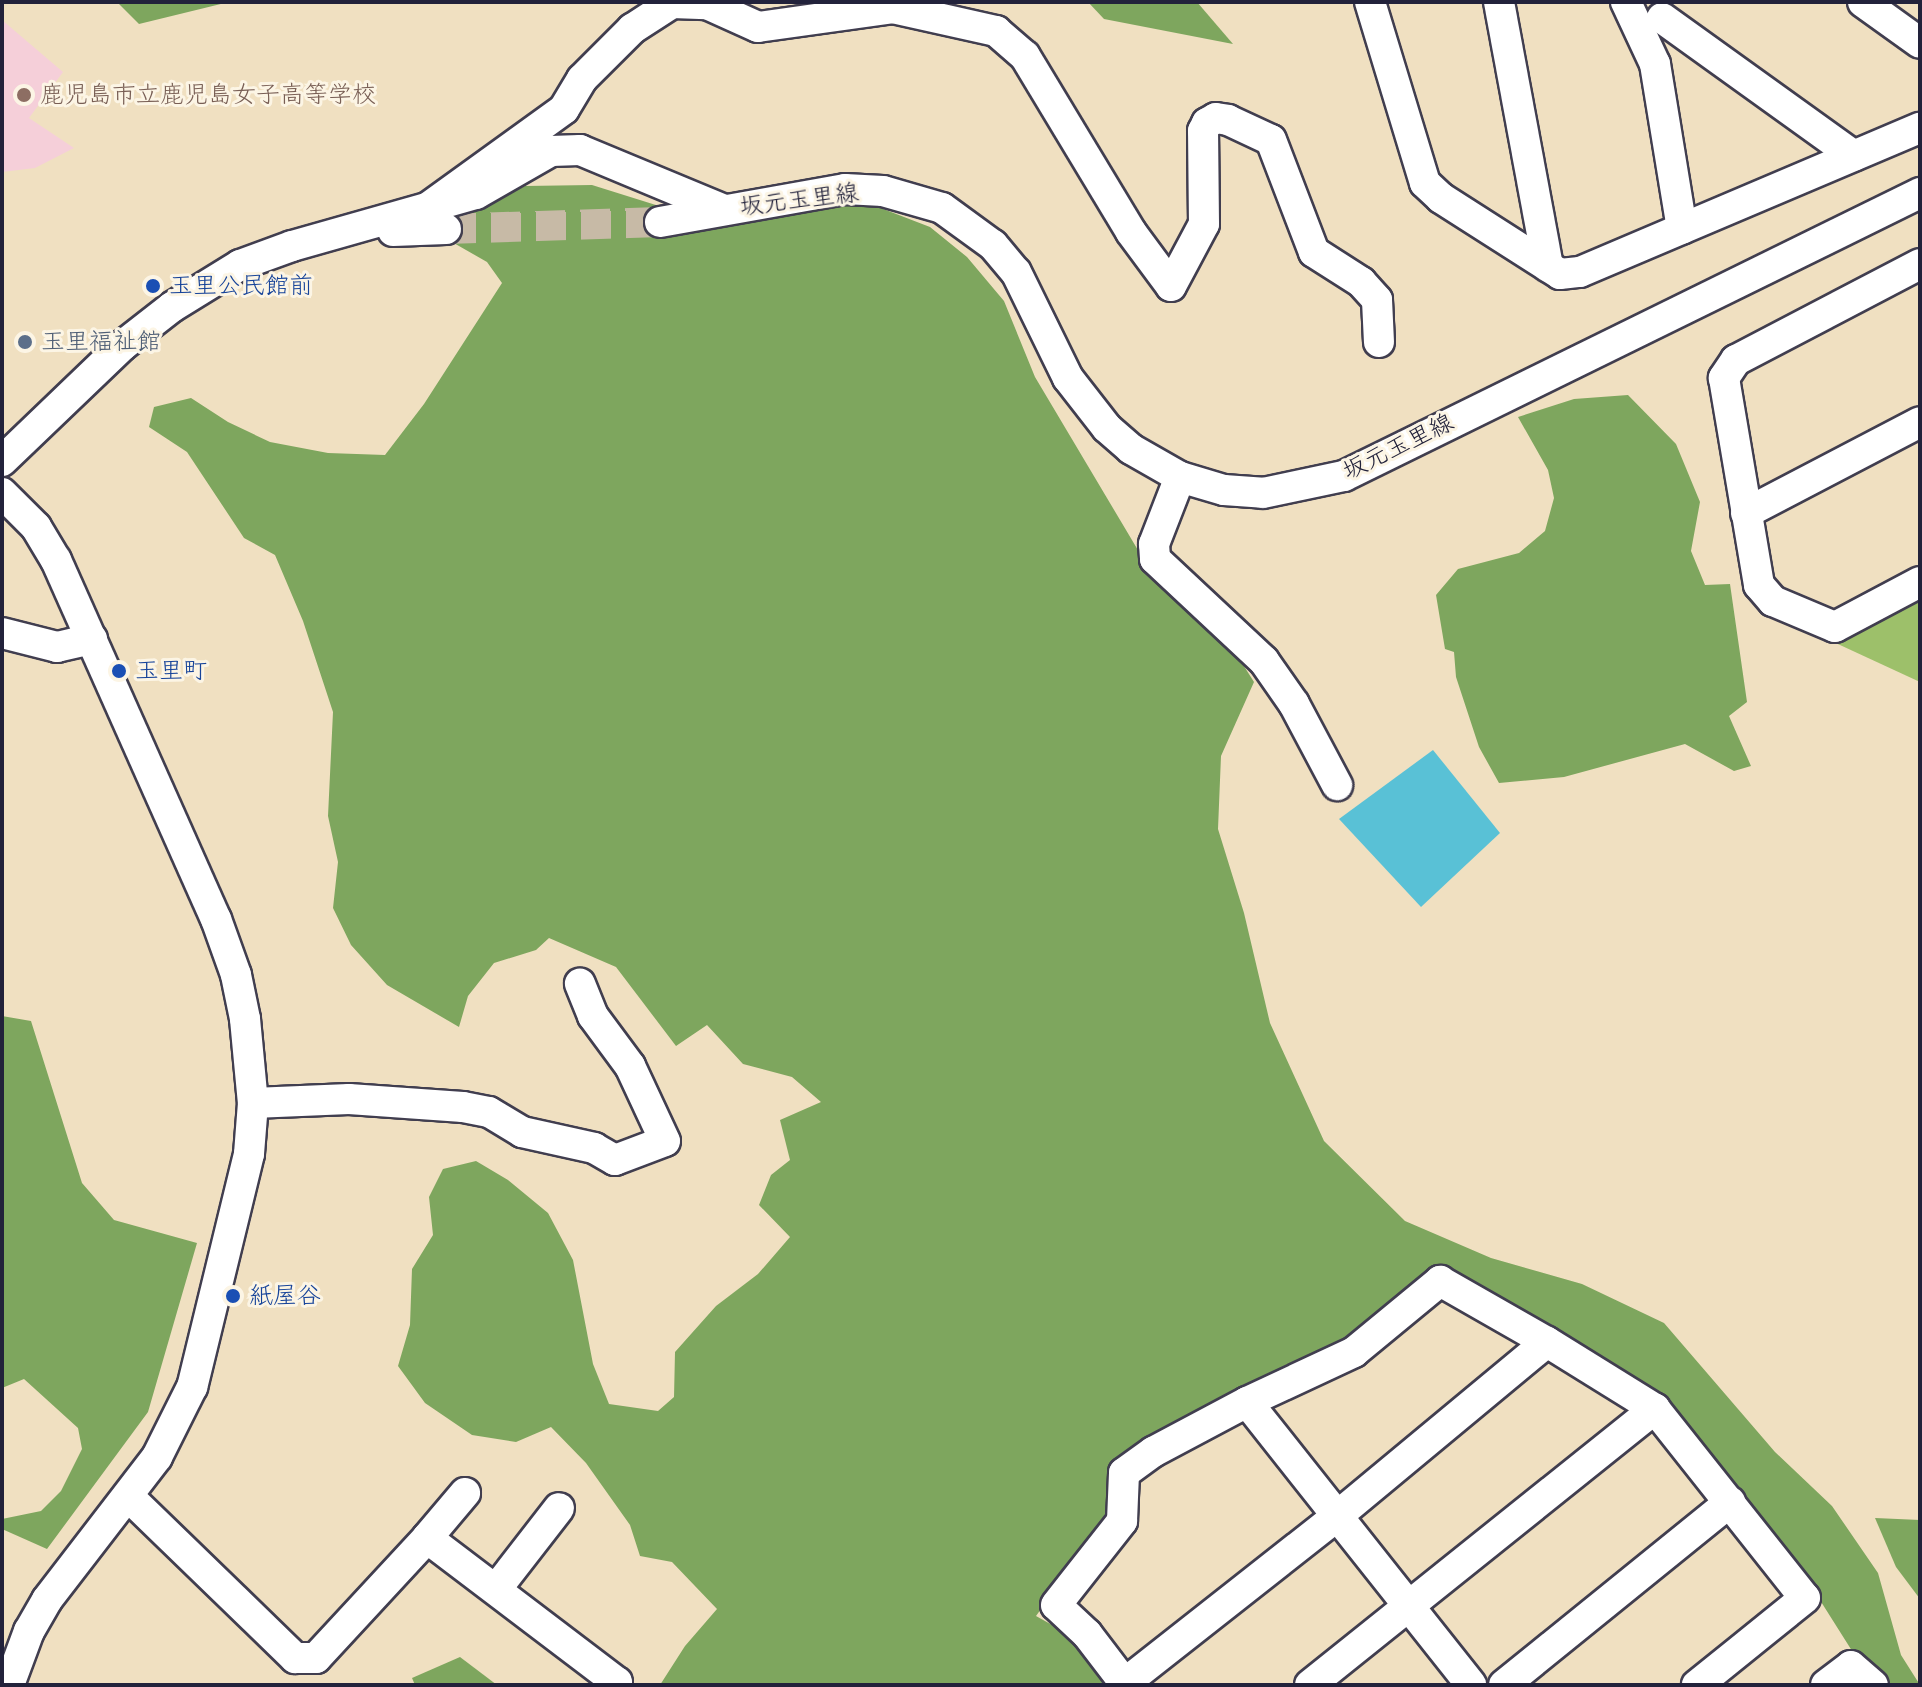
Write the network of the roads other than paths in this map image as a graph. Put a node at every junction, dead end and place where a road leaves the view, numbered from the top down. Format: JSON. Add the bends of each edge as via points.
{"nodes":[{"id":1,"x":1370,"y":2,"type":"edge"},
{"id":2,"x":1499,"y":2,"type":"edge"},
{"id":3,"x":1626,"y":2,"type":"edge"},
{"id":4,"x":1863,"y":2,"type":"edge"},
{"id":5,"x":1663,"y":10,"type":"edge"},
{"id":6,"x":1920,"y":43,"type":"edge"},
{"id":7,"x":1655,"y":64,"type":"junction"},
{"id":8,"x":1920,"y":128,"type":"edge"},
{"id":9,"x":1854,"y":156,"type":"junction"},
{"id":10,"x":1920,"y":193,"type":"edge"},
{"id":11,"x":724,"y":210,"type":"junction"},
{"id":12,"x":436,"y":219,"type":"junction"},
{"id":13,"x":660,"y":222,"type":"tunnel mouth"},
{"id":14,"x":1682,"y":229,"type":"junction"},
{"id":15,"x":1920,"y":264,"type":"edge"},
{"id":16,"x":1548,"y":267,"type":"junction"},
{"id":17,"x":1379,"y":342,"type":"dead end"},
{"id":18,"x":1920,"y":422,"type":"edge"},
{"id":19,"x":2,"y":461,"type":"edge"},
{"id":20,"x":1180,"y":477,"type":"junction"},
{"id":21,"x":2,"y":493,"type":"edge"},
{"id":22,"x":1746,"y":513,"type":"junction"},
{"id":23,"x":1920,"y":582,"type":"edge"},
{"id":24,"x":2,"y":633,"type":"edge"},
{"id":25,"x":92,"y":639,"type":"junction"},
{"id":26,"x":1337,"y":785,"type":"dead end"},
{"id":27,"x":580,"y":983,"type":"dead end"},
{"id":28,"x":253,"y":1103,"type":"junction"},
{"id":29,"x":1547,"y":1342,"type":"junction"},
{"id":30,"x":1247,"y":1402,"type":"junction"},
{"id":31,"x":1655,"y":1409,"type":"junction"},
{"id":32,"x":465,"y":1493,"type":"dead end"},
{"id":33,"x":128,"y":1496,"type":"junction"},
{"id":34,"x":1730,"y":1502,"type":"junction"},
{"id":35,"x":559,"y":1508,"type":"dead end"},
{"id":36,"x":1336,"y":1517,"type":"junction"},
{"id":37,"x":427,"y":1538,"type":"junction"},
{"id":38,"x":497,"y":1588,"type":"junction"},
{"id":39,"x":1408,"y":1607,"type":"junction"},
{"id":40,"x":7,"y":1683,"type":"edge"},
{"id":41,"x":1126,"y":1684,"type":"edge"},
{"id":42,"x":615,"y":1685,"type":"edge"},
{"id":43,"x":1310,"y":1685,"type":"edge"},
{"id":44,"x":1471,"y":1685,"type":"edge"},
{"id":45,"x":1504,"y":1685,"type":"edge"},
{"id":46,"x":1697,"y":1685,"type":"edge"},
{"id":47,"x":1826,"y":1685,"type":"edge"},
{"id":48,"x":1873,"y":1685,"type":"edge"}],
"edges":[{"from":1,"to":16,"type":"street","via":[[1425,183]]},
{"from":2,"to":16,"type":"street"},
{"from":3,"to":7,"type":"street"},
{"from":4,"to":6,"type":"street"},
{"from":5,"to":7,"type":"street"},
{"from":5,"to":9,"type":"street"},
{"from":7,"to":14,"type":"street"},
{"from":8,"to":9,"type":"street"},
{"from":9,"to":14,"type":"street"},
{"from":10,"to":20,"type":"street","name":"坂元玉里線","via":[[1344,476],[1263,493],[1224,490]]},
{"from":11,"to":12,"type":"street","name":"坂元玉里線","via":[[580,150],[566,149],[551,151]]},
{"from":11,"to":13,"type":"street","name":"坂元玉里線"},
{"from":11,"to":20,"type":"street","name":"坂元玉里線","via":[[845,189],[883,191],[942,208],[993,245],[1016,272],[1083,402],[1131,449]]},
{"from":12,"to":17,"type":"street","via":[[564,109],[582,79],[632,29],[672,3],[707,4],[758,27],[893,8],[996,31],[1025,56],[1131,232],[1171,286],[1204,224],[1207,123],[1228,120],[1271,140],[1314,252],[1361,282],[1377,300]]},
{"from":12,"to":19,"type":"street","name":"坂元玉里線","via":[[347,232],[250,260],[172,307],[122,346]]},
{"from":14,"to":16,"type":"street","via":[[1580,272],[1560,274]]},
{"from":15,"to":22,"type":"street","via":[[1736,360],[1724,378]]},
{"from":18,"to":22,"type":"street"},
{"from":20,"to":26,"type":"street","via":[[1154,544],[1155,559],[1264,661],[1294,704]]},
{"from":21,"to":25,"type":"street","via":[[36,527]]},
{"from":22,"to":23,"type":"street","via":[[1759,585],[1773,601],[1835,627]]},
{"from":24,"to":25,"type":"street","via":[[57,647]]},
{"from":25,"to":28,"type":"street","via":[[236,975]]},
{"from":27,"to":28,"type":"street","via":[[593,1016],[630,1066],[665,1141],[615,1160],[594,1148],[522,1132],[489,1112],[463,1107],[349,1099]]},
{"from":28,"to":33,"type":"street","via":[[249,1154],[192,1387],[174,1430]]},
{"from":29,"to":30,"type":"street","via":[[1440,1281],[1354,1352]]},
{"from":29,"to":31,"type":"street"},
{"from":29,"to":36,"type":"street"},
{"from":30,"to":36,"type":"street"},
{"from":30,"to":41,"type":"street","via":[[1124,1473],[1122,1521],[1056,1605]]},
{"from":31,"to":34,"type":"street"},
{"from":31,"to":39,"type":"street"},
{"from":32,"to":37,"type":"street"},
{"from":33,"to":37,"type":"street","via":[[295,1658],[316,1658]]},
{"from":33,"to":40,"type":"street","via":[[47,1600]]},
{"from":34,"to":45,"type":"street"},
{"from":34,"to":46,"type":"street","via":[[1805,1598]]},
{"from":35,"to":38,"type":"street"},
{"from":36,"to":39,"type":"street"},
{"from":36,"to":41,"type":"street"},
{"from":37,"to":38,"type":"street"},
{"from":38,"to":42,"type":"street"},
{"from":39,"to":43,"type":"street"},
{"from":39,"to":44,"type":"street"},
{"from":47,"to":48,"type":"street","via":[[1851,1666]]}]}
